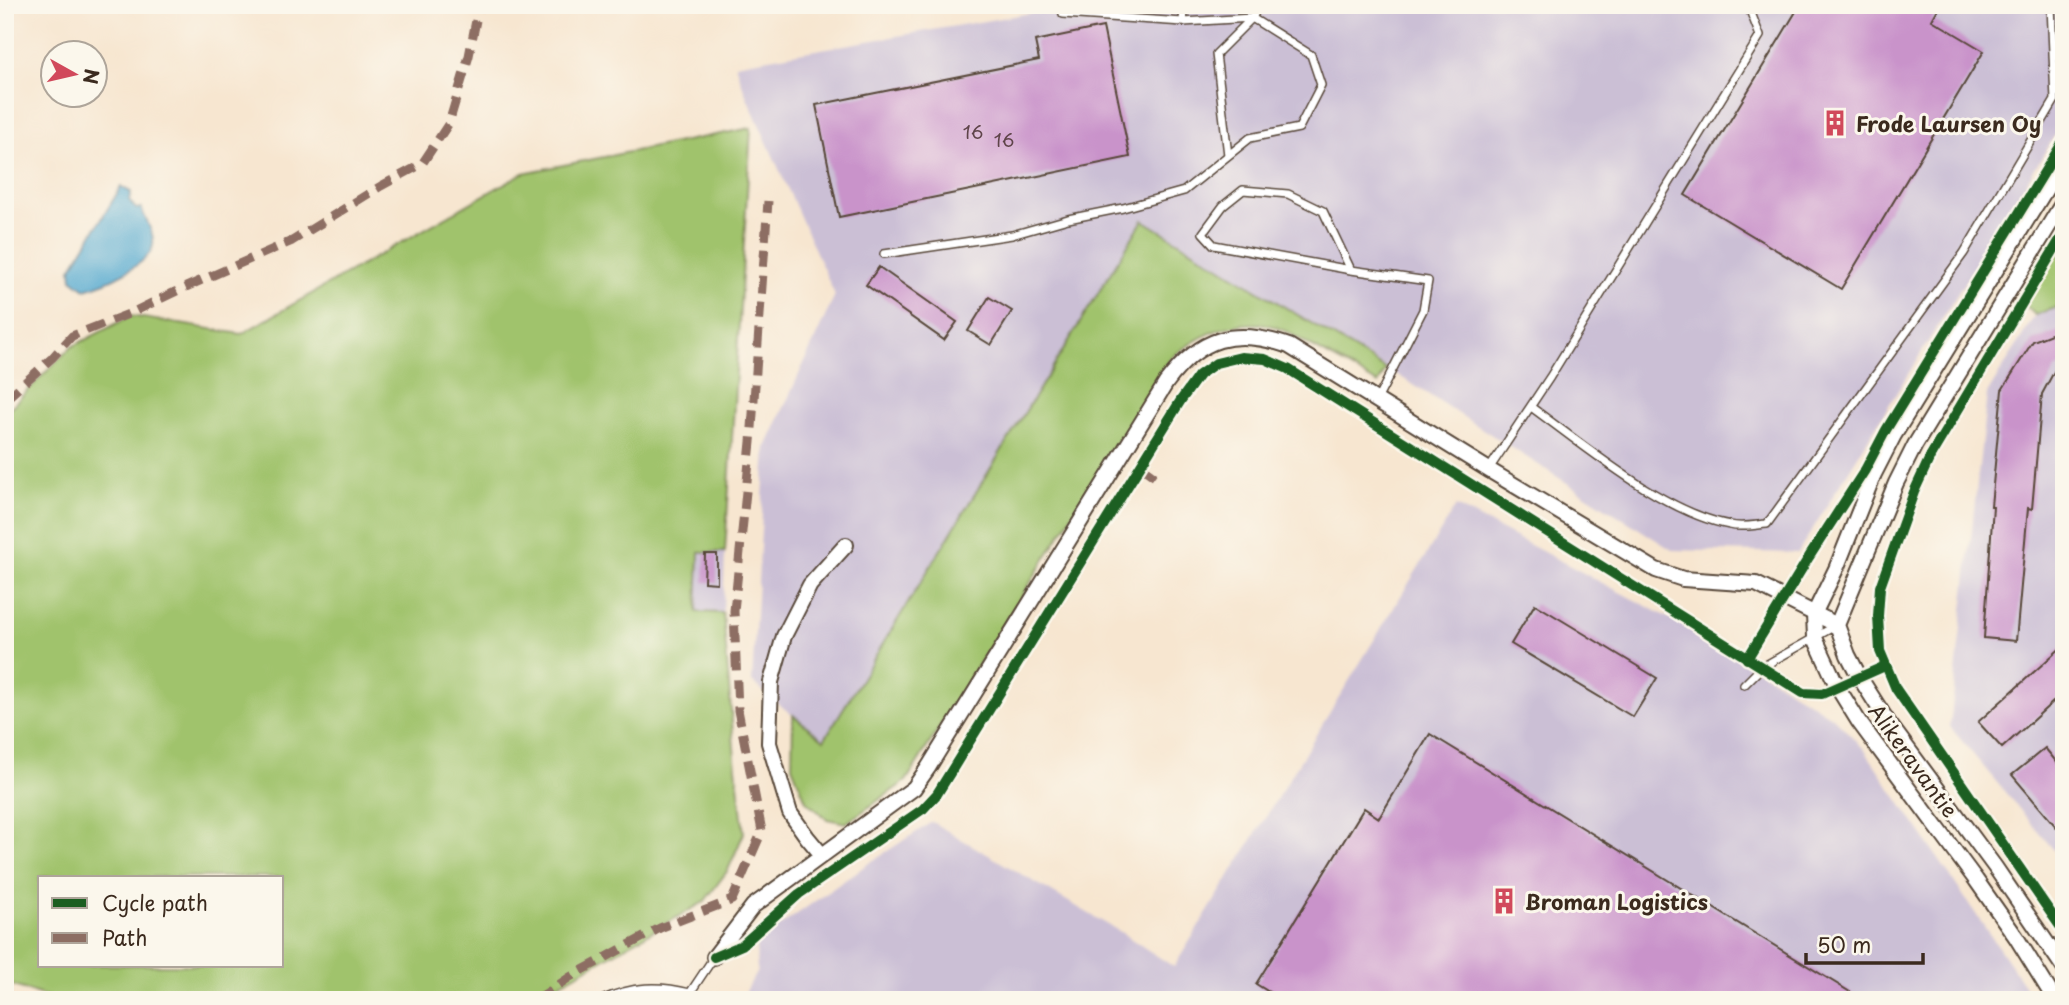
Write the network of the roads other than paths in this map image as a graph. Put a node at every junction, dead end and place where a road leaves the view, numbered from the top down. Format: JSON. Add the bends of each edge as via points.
{"nodes":[{"id":1,"x":1061,"y":5,"type":"edge"},
{"id":2,"x":1184,"y":5,"type":"edge"},
{"id":3,"x":1259,"y":5,"type":"edge"},
{"id":4,"x":1748,"y":5,"type":"edge"},
{"id":5,"x":2050,"y":5,"type":"edge"},
{"id":6,"x":1252,"y":18,"type":"junction"},
{"id":7,"x":1183,"y":22,"type":"junction"},
{"id":8,"x":1228,"y":155,"type":"junction"},
{"id":9,"x":2064,"y":164,"type":"edge"},
{"id":10,"x":2064,"y":201,"type":"edge"},
{"id":11,"x":884,"y":254,"type":"dead end"},
{"id":12,"x":1351,"y":270,"type":"junction"},
{"id":13,"x":1377,"y":401,"type":"junction"},
{"id":14,"x":1531,"y":407,"type":"junction"},
{"id":15,"x":1489,"y":470,"type":"junction"},
{"id":16,"x":846,"y":545,"type":"dead end"},
{"id":17,"x":1814,"y":614,"type":"junction"},
{"id":18,"x":1837,"y":625,"type":"junction"},
{"id":19,"x":1815,"y":638,"type":"junction"},
{"id":20,"x":1744,"y":685,"type":"dead end"},
{"id":21,"x":822,"y":855,"type":"junction"},
{"id":22,"x":714,"y":957,"type":"joint"},
{"id":23,"x":2064,"y":968,"type":"edge"},
{"id":24,"x":602,"y":1000,"type":"edge"},
{"id":25,"x":2055,"y":1000,"type":"edge"}],
"edges":[{"from":1,"to":7,"type":"lane","via":[[1063,14]]},
{"from":2,"to":7,"type":"lane"},
{"from":3,"to":6,"type":"lane"},
{"from":4,"to":14,"type":"lane","via":[[1760,36]]},
{"from":5,"to":14,"type":"lane","via":[[2055,100],[1964,253],[1767,524],[1731,526],[1685,511],[1623,474]]},
{"from":6,"to":7,"type":"lane"},
{"from":6,"to":8,"type":"lane","via":[[1216,54]]},
{"from":6,"to":8,"type":"lane","via":[[1311,55],[1321,85],[1299,128],[1250,138]]},
{"from":8,"to":11,"type":"lane","via":[[1184,191],[1012,235]]},
{"from":9,"to":17,"type":"street","name":"Alikeravantie","via":[[1894,435]]},
{"from":10,"to":18,"type":"street","via":[[1915,445]]},
{"from":12,"to":12,"type":"lane","via":[[1214,244],[1203,233],[1223,206],[1243,190],[1288,194],[1323,211]]},
{"from":12,"to":13,"type":"lane","via":[[1428,281],[1423,310]]},
{"from":13,"to":15,"type":"street"},
{"from":13,"to":21,"type":"street","via":[[1289,345],[1265,337],[1218,340],[1197,350],[1166,383],[915,788]]},
{"from":14,"to":15,"type":"lane"},
{"from":15,"to":17,"type":"street","via":[[1656,570],[1683,579],[1756,584]]},
{"from":16,"to":21,"type":"street","via":[[810,584],[784,636],[771,682],[769,743],[790,813]]},
{"from":17,"to":18,"type":"street"},
{"from":17,"to":19,"type":"street","name":"Alikeravantie"},
{"from":18,"to":19,"type":"lane"},
{"from":18,"to":23,"type":"street","name":"Alikeravantie","via":[[1848,656],[1888,722]]},
{"from":19,"to":20,"type":"lane","via":[[1762,667]]},
{"from":19,"to":25,"type":"street","name":"Alikeravantie","via":[[1859,722],[2016,937]]},
{"from":21,"to":22,"type":"street","via":[[753,906]]},
{"from":22,"to":24,"type":"lane","via":[[690,993],[666,987],[634,989]]}]}
